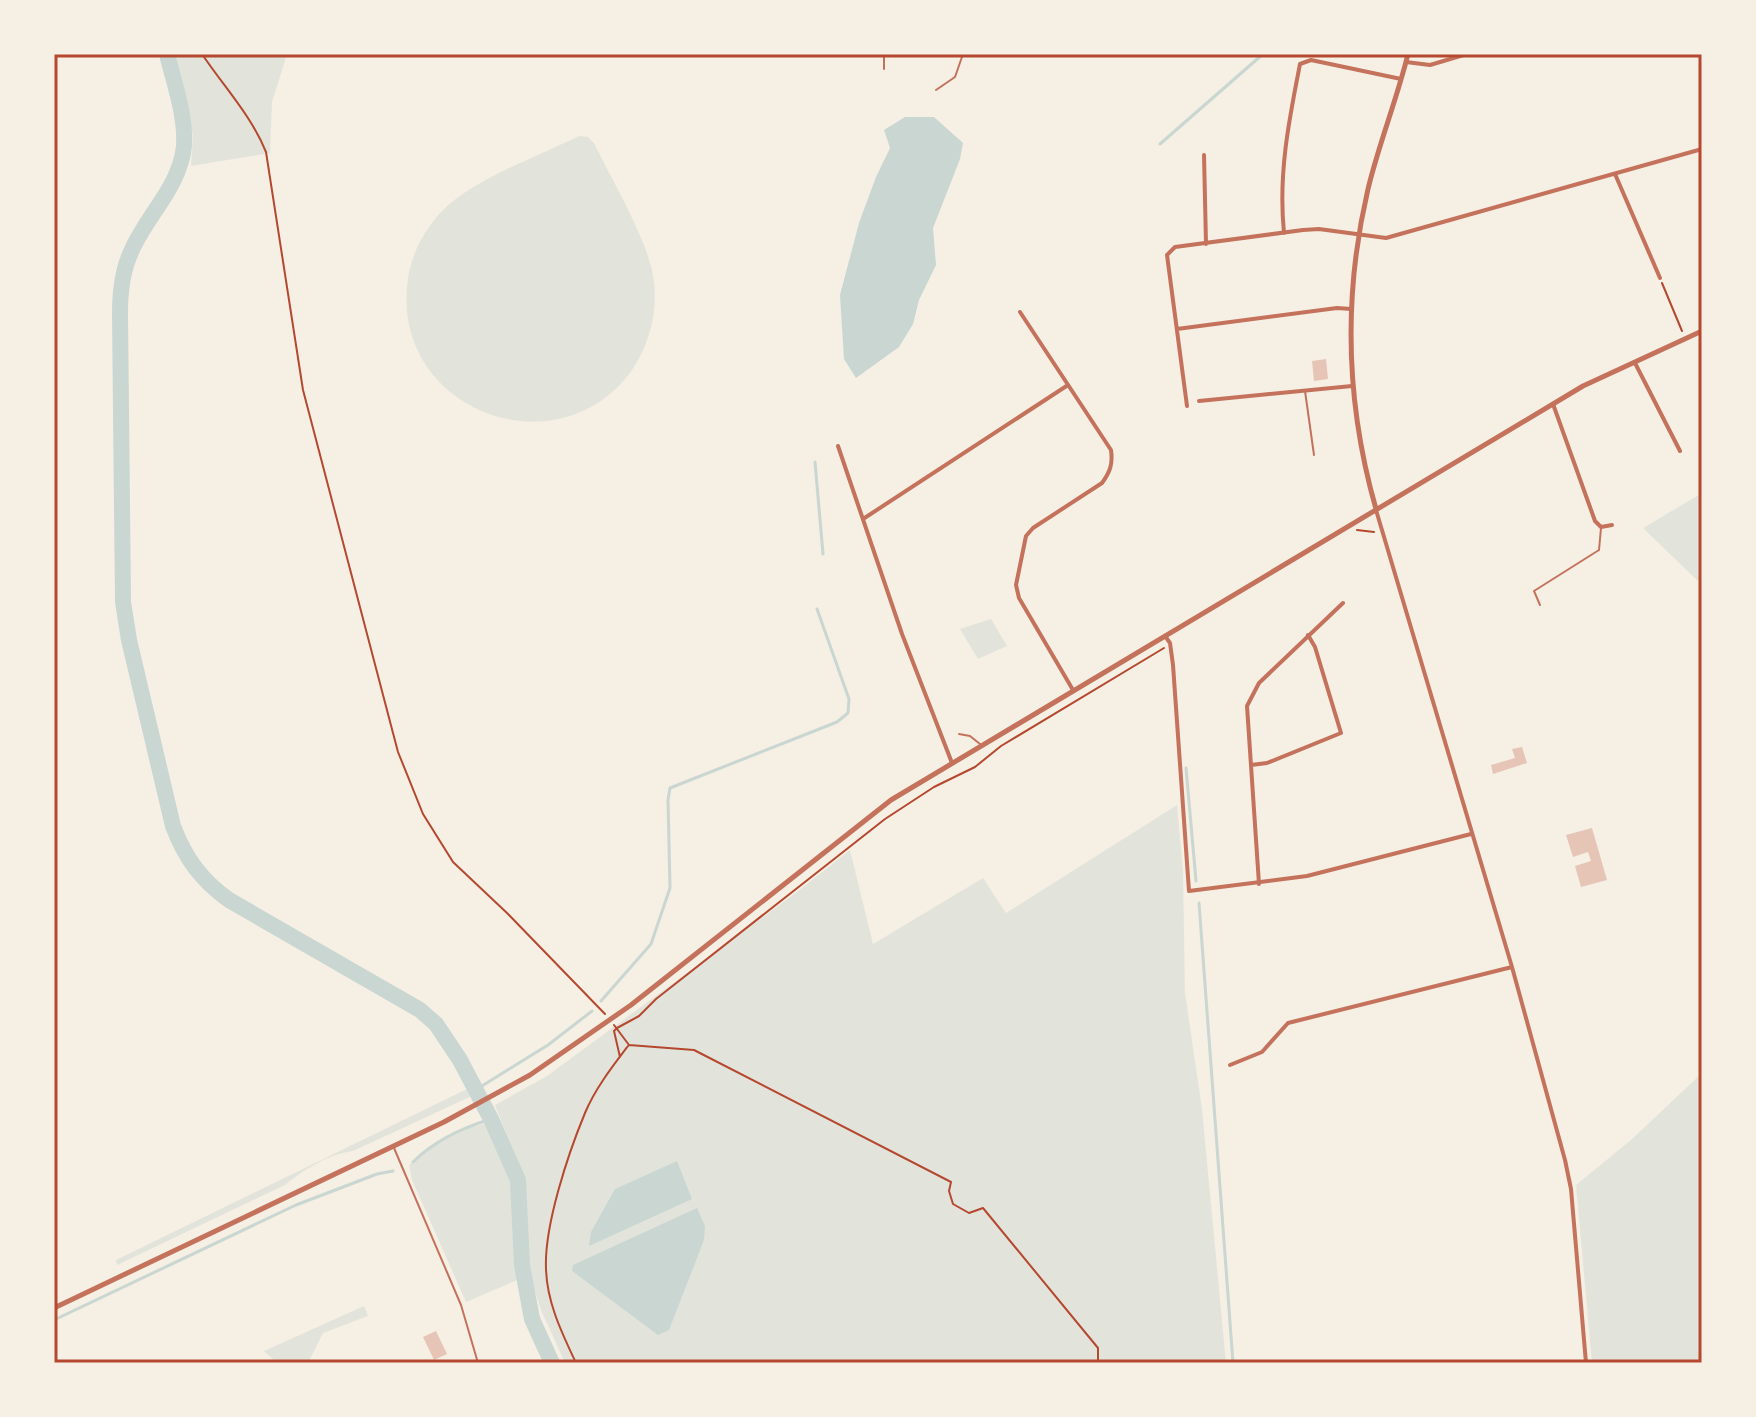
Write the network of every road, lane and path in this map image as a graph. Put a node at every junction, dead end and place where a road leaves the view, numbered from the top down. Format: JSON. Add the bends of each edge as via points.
{"nodes":[{"id":1,"x":202,"y":54,"type":"edge"},
{"id":2,"x":884,"y":54,"type":"edge"},
{"id":3,"x":963,"y":54,"type":"edge"},
{"id":4,"x":1408,"y":54,"type":"edge"},
{"id":5,"x":1467,"y":54,"type":"edge"},
{"id":6,"x":1406,"y":62,"type":"junction"},
{"id":7,"x":884,"y":69,"type":"dead end"},
{"id":8,"x":1401,"y":79,"type":"junction"},
{"id":9,"x":936,"y":90,"type":"dead end"},
{"id":10,"x":1702,"y":149,"type":"edge"},
{"id":11,"x":1204,"y":155,"type":"dead end"},
{"id":12,"x":1615,"y":174,"type":"junction"},
{"id":13,"x":1284,"y":233,"type":"junction"},
{"id":14,"x":1358,"y":235,"type":"junction"},
{"id":15,"x":1206,"y":244,"type":"junction"},
{"id":16,"x":1660,"y":278,"type":"joint"},
{"id":17,"x":1351,"y":309,"type":"junction"},
{"id":18,"x":1020,"y":312,"type":"dead end"},
{"id":19,"x":1177,"y":329,"type":"junction"},
{"id":20,"x":1682,"y":331,"type":"dead end"},
{"id":21,"x":1702,"y":331,"type":"edge"},
{"id":22,"x":1634,"y":361,"type":"junction"},
{"id":23,"x":1068,"y":385,"type":"junction"},
{"id":24,"x":1352,"y":386,"type":"junction"},
{"id":25,"x":1305,"y":389,"type":"junction"},
{"id":26,"x":1199,"y":401,"type":"dead end"},
{"id":27,"x":1553,"y":404,"type":"junction"},
{"id":28,"x":1187,"y":406,"type":"dead end"},
{"id":29,"x":838,"y":446,"type":"dead end"},
{"id":30,"x":1680,"y":451,"type":"dead end"},
{"id":31,"x":1314,"y":455,"type":"dead end"},
{"id":32,"x":1376,"y":509,"type":"junction"},
{"id":33,"x":863,"y":519,"type":"junction"},
{"id":34,"x":1612,"y":525,"type":"dead end"},
{"id":35,"x":1382,"y":527,"type":"junction"},
{"id":36,"x":1601,"y":527,"type":"junction"},
{"id":37,"x":1358,"y":530,"type":"dead end"},
{"id":38,"x":1343,"y":603,"type":"dead end"},
{"id":39,"x":1540,"y":605,"type":"dead end"},
{"id":40,"x":1308,"y":635,"type":"junction"},
{"id":41,"x":1165,"y":636,"type":"junction"},
{"id":42,"x":1170,"y":643,"type":"junction"},
{"id":43,"x":1073,"y":690,"type":"junction"},
{"id":44,"x":959,"y":734,"type":"dead end"},
{"id":45,"x":981,"y":745,"type":"junction"},
{"id":46,"x":952,"y":763,"type":"junction"},
{"id":47,"x":1251,"y":765,"type":"junction"},
{"id":48,"x":1471,"y":834,"type":"junction"},
{"id":49,"x":1259,"y":884,"type":"junction"},
{"id":50,"x":1512,"y":967,"type":"junction"},
{"id":51,"x":604,"y":1013,"type":"dead end"},
{"id":52,"x":617,"y":1028,"type":"junction"},
{"id":53,"x":629,"y":1045,"type":"junction"},
{"id":54,"x":620,"y":1057,"type":"junction"},
{"id":55,"x":1230,"y":1065,"type":"dead end"},
{"id":56,"x":393,"y":1147,"type":"junction"},
{"id":57,"x":54,"y":1308,"type":"edge"},
{"id":58,"x":478,"y":1363,"type":"edge"},
{"id":59,"x":576,"y":1363,"type":"edge"},
{"id":60,"x":1098,"y":1363,"type":"edge"},
{"id":61,"x":1586,"y":1363,"type":"edge"}],
"edges":[{"from":1,"to":51,"type":"path","via":[[239,103],[266,152],[306,404],[409,784],[459,870]]},
{"from":2,"to":7,"type":"lane"},
{"from":3,"to":9,"type":"lane","via":[[955,77]]},
{"from":4,"to":6,"type":"street"},
{"from":5,"to":6,"type":"street","via":[[1430,65]]},
{"from":6,"to":8,"type":"street"},
{"from":8,"to":13,"type":"street","via":[[1311,60],[1300,64],[1283,150]]},
{"from":8,"to":14,"type":"street"},
{"from":10,"to":12,"type":"street"},
{"from":11,"to":15,"type":"street"},
{"from":12,"to":14,"type":"street","via":[[1386,238]]},
{"from":12,"to":16,"type":"street"},
{"from":13,"to":14,"type":"street","via":[[1319,229]]},
{"from":13,"to":15,"type":"street"},
{"from":14,"to":17,"type":"street"},
{"from":15,"to":19,"type":"street","via":[[1167,255]]},
{"from":16,"to":20,"type":"path"},
{"from":17,"to":19,"type":"street"},
{"from":17,"to":24,"type":"street"},
{"from":18,"to":23,"type":"street"},
{"from":19,"to":28,"type":"street"},
{"from":21,"to":22,"type":"street"},
{"from":22,"to":27,"type":"street"},
{"from":22,"to":30,"type":"street"},
{"from":23,"to":33,"type":"street"},
{"from":23,"to":43,"type":"street","via":[[1110,447],[1113,463],[1102,483],[1026,536],[1016,585]]},
{"from":24,"to":25,"type":"street"},
{"from":24,"to":32,"type":"street","via":[[1359,443]]},
{"from":25,"to":26,"type":"street"},
{"from":25,"to":31,"type":"lane"},
{"from":27,"to":32,"type":"street"},
{"from":27,"to":36,"type":"street"},
{"from":29,"to":33,"type":"street"},
{"from":32,"to":35,"type":"street"},
{"from":32,"to":41,"type":"street"},
{"from":33,"to":46,"type":"street"},
{"from":34,"to":36,"type":"street"},
{"from":35,"to":37,"type":"path","via":[[1372,533]]},
{"from":35,"to":48,"type":"street"},
{"from":36,"to":39,"type":"lane","via":[[1599,550],[1534,591]]},
{"from":38,"to":40,"type":"street"},
{"from":40,"to":47,"type":"street","via":[[1252,692],[1247,706]]},
{"from":40,"to":47,"type":"street","via":[[1341,733]]},
{"from":41,"to":42,"type":"street"},
{"from":41,"to":43,"type":"street"},
{"from":42,"to":49,"type":"street","via":[[1189,891]]},
{"from":42,"to":52,"type":"path","via":[[885,819],[639,1016]]},
{"from":43,"to":45,"type":"street"},
{"from":44,"to":45,"type":"lane","via":[[976,738]]},
{"from":45,"to":46,"type":"street"},
{"from":46,"to":56,"type":"street","via":[[867,816],[610,1021],[494,1096]]},
{"from":47,"to":49,"type":"street"},
{"from":48,"to":49,"type":"street","via":[[1357,865]]},
{"from":48,"to":50,"type":"street"},
{"from":50,"to":55,"type":"street","via":[[1288,1023],[1262,1052]]},
{"from":50,"to":61,"type":"street","via":[[1571,1189]]},
{"from":52,"to":53,"type":"path"},
{"from":52,"to":54,"type":"path"},
{"from":53,"to":54,"type":"path"},
{"from":53,"to":60,"type":"path","via":[[694,1050],[951,1182],[953,1204],[969,1213],[983,1208],[1098,1348]]},
{"from":54,"to":59,"type":"path","via":[[585,1113],[551,1219],[545,1269],[552,1309]]},
{"from":56,"to":57,"type":"street"},
{"from":56,"to":58,"type":"lane","via":[[461,1305]]}]}
